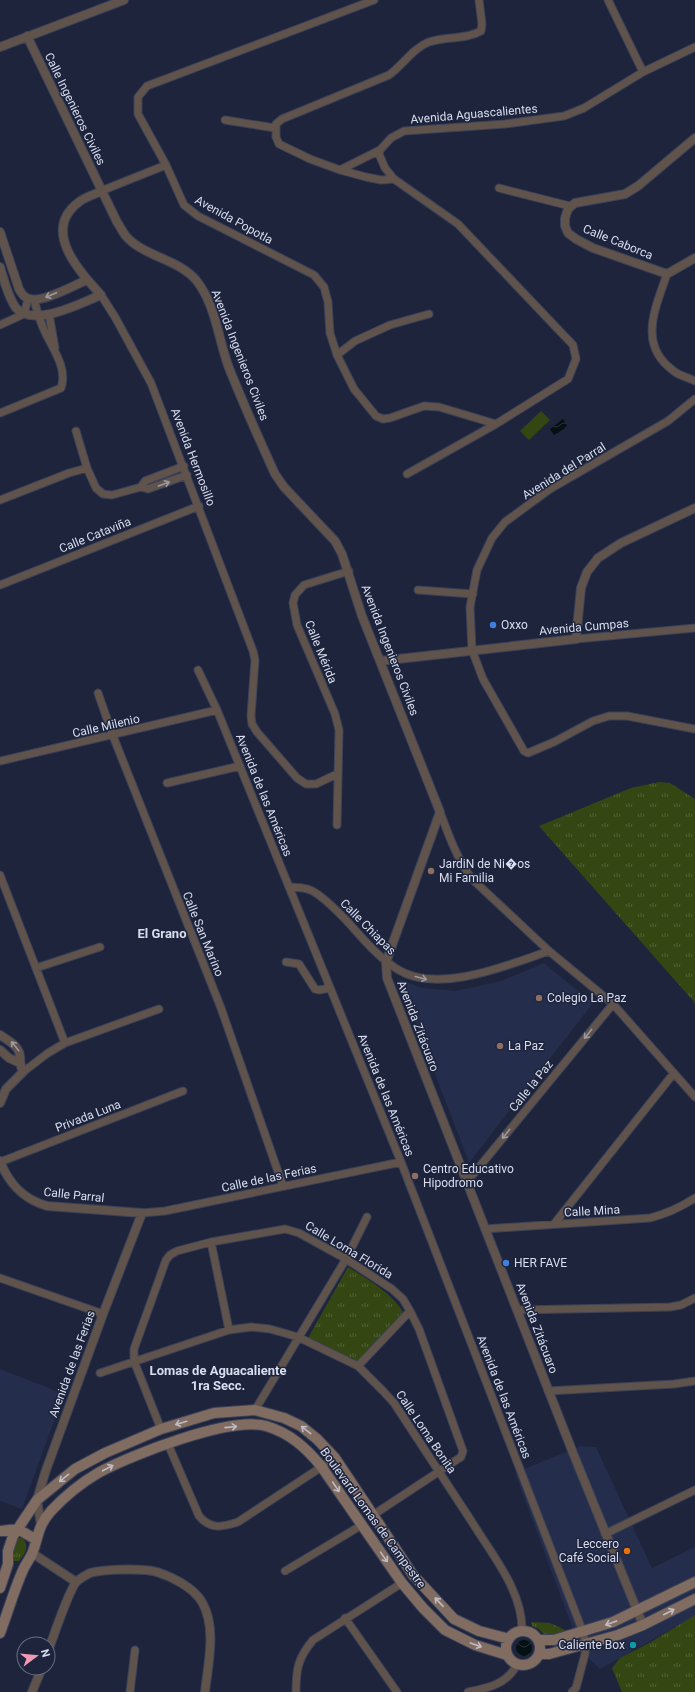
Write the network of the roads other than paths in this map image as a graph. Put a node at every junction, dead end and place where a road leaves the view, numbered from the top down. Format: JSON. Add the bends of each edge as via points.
{"nodes":[{"id":1,"x":124,"y":0,"type":"edge"},
{"id":2,"x":374,"y":0,"type":"edge"},
{"id":3,"x":479,"y":0,"type":"edge"},
{"id":4,"x":608,"y":0,"type":"edge"},
{"id":5,"x":27,"y":36,"type":"junction"},
{"id":6,"x":0,"y":47,"type":"edge"},
{"id":7,"x":695,"y":47,"type":"edge"},
{"id":8,"x":643,"y":72,"type":"junction"},
{"id":9,"x":225,"y":120,"type":"dead end"},
{"id":10,"x":275,"y":128,"type":"junction"},
{"id":11,"x":695,"y":138,"type":"edge"},
{"id":12,"x":380,"y":150,"type":"junction"},
{"id":13,"x":166,"y":165,"type":"junction"},
{"id":14,"x":340,"y":170,"type":"junction"},
{"id":15,"x":394,"y":178,"type":"junction"},
{"id":16,"x":500,"y":188,"type":"dead end"},
{"id":17,"x":101,"y":191,"type":"junction"},
{"id":18,"x":570,"y":206,"type":"junction"},
{"id":19,"x":0,"y":232,"type":"edge"},
{"id":20,"x":695,"y":258,"type":"edge"},
{"id":21,"x":0,"y":267,"type":"edge"},
{"id":22,"x":667,"y":274,"type":"junction"},
{"id":23,"x":87,"y":280,"type":"junction"},
{"id":24,"x":101,"y":295,"type":"junction"},
{"id":25,"x":31,"y":299,"type":"junction"},
{"id":26,"x":24,"y":314,"type":"junction"},
{"id":27,"x":49,"y":314,"type":"junction"},
{"id":28,"x":429,"y":314,"type":"dead end"},
{"id":29,"x":38,"y":316,"type":"junction"},
{"id":30,"x":0,"y":325,"type":"edge"},
{"id":31,"x":56,"y":354,"type":"junction"},
{"id":32,"x":336,"y":355,"type":"junction"},
{"id":33,"x":695,"y":382,"type":"edge"},
{"id":34,"x":695,"y":399,"type":"edge"},
{"id":35,"x":0,"y":412,"type":"edge"},
{"id":36,"x":496,"y":424,"type":"junction"},
{"id":37,"x":76,"y":431,"type":"dead end"},
{"id":38,"x":184,"y":466,"type":"junction"},
{"id":39,"x":87,"y":468,"type":"junction"},
{"id":40,"x":407,"y":474,"type":"dead end"},
{"id":41,"x":187,"y":475,"type":"junction"},
{"id":42,"x":141,"y":487,"type":"junction"},
{"id":43,"x":0,"y":500,"type":"edge"},
{"id":44,"x":199,"y":506,"type":"junction"},
{"id":45,"x":695,"y":508,"type":"edge"},
{"id":46,"x":349,"y":572,"type":"junction"},
{"id":47,"x":0,"y":585,"type":"edge"},
{"id":48,"x":418,"y":590,"type":"dead end"},
{"id":49,"x":473,"y":594,"type":"junction"},
{"id":50,"x":695,"y":628,"type":"edge"},
{"id":51,"x":576,"y":639,"type":"junction"},
{"id":52,"x":472,"y":650,"type":"junction"},
{"id":53,"x":380,"y":661,"type":"junction"},
{"id":54,"x":198,"y":670,"type":"dead end"},
{"id":55,"x":98,"y":693,"type":"dead end"},
{"id":56,"x":217,"y":710,"type":"junction"},
{"id":57,"x":695,"y":729,"type":"edge"},
{"id":58,"x":113,"y":736,"type":"junction"},
{"id":59,"x":0,"y":761,"type":"edge"},
{"id":60,"x":240,"y":766,"type":"junction"},
{"id":61,"x":337,"y":774,"type":"junction"},
{"id":62,"x":167,"y":783,"type":"dead end"},
{"id":63,"x":440,"y":812,"type":"junction"},
{"id":64,"x":337,"y":825,"type":"dead end"},
{"id":65,"x":0,"y":875,"type":"edge"},
{"id":66,"x":289,"y":887,"type":"junction"},
{"id":67,"x":100,"y":947,"type":"dead end"},
{"id":68,"x":549,"y":952,"type":"junction"},
{"id":69,"x":286,"y":962,"type":"dead end"},
{"id":70,"x":386,"y":962,"type":"junction"},
{"id":71,"x":36,"y":968,"type":"junction"},
{"id":72,"x":330,"y":988,"type":"junction"},
{"id":73,"x":613,"y":1004,"type":"junction"},
{"id":74,"x":159,"y":1009,"type":"dead end"},
{"id":75,"x":0,"y":1035,"type":"edge"},
{"id":76,"x":65,"y":1043,"type":"junction"},
{"id":77,"x":0,"y":1050,"type":"edge"},
{"id":78,"x":20,"y":1063,"type":"junction"},
{"id":79,"x":23,"y":1072,"type":"junction"},
{"id":80,"x":674,"y":1073,"type":"junction"},
{"id":81,"x":183,"y":1091,"type":"dead end"},
{"id":82,"x":695,"y":1097,"type":"edge"},
{"id":83,"x":0,"y":1103,"type":"edge"},
{"id":84,"x":0,"y":1161,"type":"edge"},
{"id":85,"x":401,"y":1162,"type":"junction"},
{"id":86,"x":466,"y":1183,"type":"junction"},
{"id":87,"x":283,"y":1186,"type":"junction"},
{"id":88,"x":695,"y":1198,"type":"edge"},
{"id":89,"x":142,"y":1213,"type":"junction"},
{"id":90,"x":367,"y":1216,"type":"dead end"},
{"id":91,"x":554,"y":1224,"type":"junction"},
{"id":92,"x":485,"y":1229,"type":"junction"},
{"id":93,"x":211,"y":1242,"type":"junction"},
{"id":94,"x":346,"y":1259,"type":"junction"},
{"id":95,"x":0,"y":1278,"type":"edge"},
{"id":96,"x":695,"y":1298,"type":"edge"},
{"id":97,"x":517,"y":1310,"type":"junction"},
{"id":98,"x":410,"y":1311,"type":"junction"},
{"id":99,"x":103,"y":1314,"type":"junction"},
{"id":100,"x":229,"y":1330,"type":"junction"},
{"id":101,"x":298,"y":1337,"type":"junction"},
{"id":102,"x":134,"y":1361,"type":"junction"},
{"id":103,"x":358,"y":1366,"type":"junction"},
{"id":104,"x":100,"y":1373,"type":"dead end"},
{"id":105,"x":695,"y":1381,"type":"edge"},
{"id":106,"x":548,"y":1391,"type":"junction"},
{"id":107,"x":255,"y":1410,"type":"junction"},
{"id":108,"x":161,"y":1429,"type":"junction"},
{"id":109,"x":168,"y":1444,"type":"junction"},
{"id":110,"x":335,"y":1458,"type":"junction"},
{"id":111,"x":321,"y":1466,"type":"junction"},
{"id":112,"x":440,"y":1472,"type":"junction"},
{"id":113,"x":695,"y":1490,"type":"edge"},
{"id":114,"x":38,"y":1500,"type":"junction"},
{"id":115,"x":373,"y":1515,"type":"junction"},
{"id":116,"x":40,"y":1525,"type":"junction"},
{"id":117,"x":362,"y":1525,"type":"junction"},
{"id":118,"x":18,"y":1529,"type":"junction"},
{"id":119,"x":0,"y":1531,"type":"edge"},
{"id":120,"x":605,"y":1534,"type":"junction"},
{"id":121,"x":35,"y":1539,"type":"junction"},
{"id":122,"x":32,"y":1553,"type":"junction"},
{"id":123,"x":0,"y":1556,"type":"edge"},
{"id":124,"x":8,"y":1564,"type":"junction"},
{"id":125,"x":23,"y":1569,"type":"junction"},
{"id":126,"x":285,"y":1571,"type":"dead end"},
{"id":127,"x":76,"y":1582,"type":"junction"},
{"id":128,"x":695,"y":1582,"type":"edge"},
{"id":129,"x":402,"y":1583,"type":"junction"},
{"id":130,"x":0,"y":1588,"type":"edge"},
{"id":131,"x":695,"y":1599,"type":"edge"},
{"id":132,"x":637,"y":1611,"type":"junction"},
{"id":133,"x":345,"y":1618,"type":"junction"},
{"id":134,"x":643,"y":1625,"type":"junction"},
{"id":135,"x":522,"y":1631,"type":"junction"},
{"id":136,"x":583,"y":1632,"type":"junction"},
{"id":137,"x":0,"y":1633,"type":"edge"},
{"id":138,"x":54,"y":1636,"type":"edge"},
{"id":139,"x":509,"y":1639,"type":"junction"},
{"id":140,"x":538,"y":1640,"type":"junction"},
{"id":141,"x":586,"y":1645,"type":"junction"},
{"id":142,"x":135,"y":1650,"type":"dead end"},
{"id":143,"x":539,"y":1654,"type":"junction"},
{"id":144,"x":507,"y":1655,"type":"junction"},
{"id":145,"x":517,"y":1664,"type":"junction"},
{"id":146,"x":39,"y":1676,"type":"edge"},
{"id":147,"x":575,"y":1691,"type":"edge"},
{"id":148,"x":32,"y":1692,"type":"edge"},
{"id":149,"x":130,"y":1692,"type":"edge"},
{"id":150,"x":205,"y":1692,"type":"edge"},
{"id":151,"x":296,"y":1692,"type":"edge"},
{"id":152,"x":397,"y":1692,"type":"edge"},
{"id":153,"x":468,"y":1692,"type":"edge"}],
"edges":[{"from":1,"to":5,"type":"street"},
{"from":2,"to":13,"type":"street","name":"Avenida Popotla","via":[[147,86],[138,97],[138,114]]},
{"from":3,"to":10,"type":"street","via":[[481,31],[472,36],[430,42],[418,48],[389,75],[282,119]]},
{"from":4,"to":8,"type":"street"},
{"from":5,"to":6,"type":"street"},
{"from":5,"to":17,"type":"street","name":"Calle Ingenieros Civiles"},
{"from":7,"to":8,"type":"street","name":"Avenida Aguascalientes"},
{"from":8,"to":12,"type":"street","name":"Avenida Aguascalientes","via":[[584,108],[564,116],[505,124],[404,130],[391,138]]},
{"from":9,"to":10,"type":"street"},
{"from":10,"to":14,"type":"street","via":[[279,144]]},
{"from":11,"to":18,"type":"street","via":[[626,194],[586,200]]},
{"from":12,"to":14,"type":"street","name":"Avenida Aguascalientes"},
{"from":12,"to":15,"type":"street","via":[[379,154],[385,168]]},
{"from":13,"to":17,"type":"street","name":"Avenida Hermosillo"},
{"from":13,"to":32,"type":"street","name":"Avenida Popotla","via":[[184,205],[198,216],[314,275],[324,287],[328,302],[330,333]]},
{"from":14,"to":15,"type":"street","via":[[381,180]]},
{"from":15,"to":36,"type":"street","via":[[458,224],[573,345],[576,359],[568,379]]},
{"from":16,"to":18,"type":"street"},
{"from":17,"to":23,"type":"street","name":"Avenida Hermosillo","via":[[80,201],[62,225],[68,254]]},
{"from":17,"to":46,"type":"street","name":"Avenida Ingenieros Civiles","via":[[126,235],[136,244],[184,269],[206,294],[229,367],[274,474],[335,541]]},
{"from":18,"to":22,"type":"street","name":"Calle Caborca","via":[[565,226],[576,240]]},
{"from":19,"to":25,"type":"street","via":[[19,289],[23,295]]},
{"from":20,"to":22,"type":"street"},
{"from":21,"to":26,"type":"street","via":[[11,299]]},
{"from":22,"to":33,"type":"street","via":[[655,310],[652,337],[662,359],[676,372]]},
{"from":23,"to":24,"type":"street","name":"Avenida Hermosillo"},
{"from":23,"to":25,"type":"street","one_way":true,"via":[[41,299]]},
{"from":24,"to":27,"type":"street"},
{"from":24,"to":38,"type":"street","name":"Avenida Hermosillo","via":[[151,383]]},
{"from":25,"to":26,"type":"street"},
{"from":25,"to":29,"type":"street"},
{"from":26,"to":29,"type":"street"},
{"from":26,"to":30,"type":"street"},
{"from":27,"to":29,"type":"street"},
{"from":27,"to":31,"type":"street"},
{"from":28,"to":32,"type":"street","via":[[390,325],[355,341]]},
{"from":29,"to":31,"type":"street"},
{"from":31,"to":35,"type":"street","via":[[64,380],[62,388]]},
{"from":32,"to":36,"type":"street","name":"Avenida Popotla","via":[[354,389],[376,416],[390,418],[424,406],[439,407]]},
{"from":34,"to":49,"type":"street","name":"Avenida del Parral","via":[[668,422],[550,489],[505,522],[492,538],[477,570]]},
{"from":36,"to":40,"type":"street"},
{"from":37,"to":39,"type":"street"},
{"from":38,"to":41,"type":"street","name":"Avenida Hermosillo"},
{"from":38,"to":42,"type":"street","via":[[145,481]]},
{"from":39,"to":42,"type":"street","via":[[96,488],[103,494],[112,495]]},
{"from":39,"to":43,"type":"street"},
{"from":42,"to":41,"type":"street","one_way":true,"via":[[148,489]]},
{"from":41,"to":44,"type":"street","name":"Avenida Hermosillo"},
{"from":44,"to":47,"type":"street","name":"Calle Cataviña"},
{"from":44,"to":61,"type":"street","name":"Avenida Hermosillo","via":[[253,651],[255,660],[252,724],[297,778],[306,784],[316,784]]},
{"from":45,"to":51,"type":"street","via":[[621,543],[598,558],[586,572],[581,588]]},
{"from":46,"to":53,"type":"street","name":"Avenida Ingenieros Civiles","via":[[362,616]]},
{"from":46,"to":61,"type":"street","name":"Calle Mérida","via":[[304,585],[296,595],[294,604],[297,625],[335,714],[339,730]]},
{"from":48,"to":49,"type":"street"},
{"from":49,"to":52,"type":"street","name":"Avenida del Parral","via":[[470,607]]},
{"from":50,"to":51,"type":"street","name":"Avenida Cumpas"},
{"from":51,"to":52,"type":"street","name":"Avenida Cumpas"},
{"from":52,"to":53,"type":"street","name":"Avenida Cumpas"},
{"from":52,"to":57,"type":"street","name":"Avenida del Parral","via":[[483,679],[528,754],[593,721],[609,716],[627,716]]},
{"from":53,"to":63,"type":"street","name":"Avenida Ingenieros Civiles"},
{"from":54,"to":56,"type":"street","name":"Avenida de las Américas"},
{"from":55,"to":58,"type":"street","name":"Calle San Marino"},
{"from":56,"to":58,"type":"street","name":"Calle Milenio"},
{"from":56,"to":60,"type":"street","name":"Avenida de las Américas"},
{"from":58,"to":59,"type":"street","name":"Calle Milenio"},
{"from":58,"to":87,"type":"street","name":"Calle San Marino","via":[[221,1008]]},
{"from":60,"to":62,"type":"street"},
{"from":60,"to":66,"type":"street","name":"Avenida de las Américas"},
{"from":61,"to":64,"type":"street","name":"Calle Mérida"},
{"from":63,"to":68,"type":"street","name":"Avenida Ingenieros Civiles","via":[[455,851],[472,880]]},
{"from":63,"to":70,"type":"street","name":"Avenida Zitácuaro"},
{"from":65,"to":71,"type":"street"},
{"from":66,"to":70,"type":"street","name":"Calle Chiapas","via":[[315,892]]},
{"from":66,"to":72,"type":"street","name":"Avenida de las Américas"},
{"from":67,"to":71,"type":"street"},
{"from":70,"to":68,"type":"street","name":"Calle Chiapas","one_way":true,"via":[[399,971],[412,975],[428,979],[448,979],[492,971]]},
{"from":68,"to":73,"type":"street","name":"Avenida Ingenieros Civiles"},
{"from":69,"to":72,"type":"street","via":[[299,964],[315,989]]},
{"from":70,"to":86,"type":"street","name":"Avenida Zitácuaro","via":[[387,978]]},
{"from":71,"to":76,"type":"street"},
{"from":72,"to":85,"type":"street","name":"Avenida de las Américas"},
{"from":73,"to":80,"type":"street","name":"Avenida Ingenieros Civiles"},
{"from":73,"to":86,"type":"street","name":"Calle la Paz","one_way":true},
{"from":74,"to":76,"type":"street"},
{"from":78,"to":75,"type":"street","one_way":true,"via":[[21,1056],[14,1045]]},
{"from":76,"to":79,"type":"street"},
{"from":77,"to":78,"type":"street"},
{"from":78,"to":79,"type":"street"},
{"from":79,"to":83,"type":"street","via":[[6,1089]]},
{"from":80,"to":82,"type":"street","name":"Avenida Ingenieros Civiles"},
{"from":80,"to":91,"type":"street"},
{"from":81,"to":84,"type":"street","name":"Privada Luna"},
{"from":84,"to":89,"type":"street","name":"Calle Parral","via":[[16,1188],[34,1203]]},
{"from":85,"to":87,"type":"street","name":"Calle de las Ferias"},
{"from":85,"to":136,"type":"street","name":"Avenida de las Américas"},
{"from":86,"to":92,"type":"street","name":"Avenida Zitácuaro"},
{"from":87,"to":89,"type":"street","name":"Calle de las Ferias","via":[[165,1211]]},
{"from":88,"to":91,"type":"street","name":"Calle Mina","via":[[660,1216],[650,1218]]},
{"from":89,"to":99,"type":"street","name":"Avenida de las Ferias"},
{"from":90,"to":94,"type":"street"},
{"from":91,"to":92,"type":"street","name":"Calle Mina"},
{"from":92,"to":97,"type":"street","name":"Avenida Zitácuaro"},
{"from":93,"to":94,"type":"street","name":"Calle Loma Florida","via":[[286,1229],[293,1230]]},
{"from":93,"to":100,"type":"street"},
{"from":93,"to":102,"type":"street","name":"Calle Loma Florida","via":[[177,1251],[166,1260],[136,1340]]},
{"from":94,"to":98,"type":"street","name":"Calle Loma Florida","via":[[392,1289],[403,1299]]},
{"from":94,"to":101,"type":"street"},
{"from":95,"to":99,"type":"street"},
{"from":96,"to":97,"type":"street","via":[[670,1307]]},
{"from":97,"to":106,"type":"street","name":"Avenida Zitácuaro"},
{"from":98,"to":103,"type":"street"},
{"from":98,"to":112,"type":"street","name":"Calle Loma Florida","via":[[419,1329],[463,1451],[461,1457]]},
{"from":99,"to":114,"type":"street","name":"Avenida de las Ferias","via":[[45,1473]]},
{"from":100,"to":101,"type":"street","name":"Calle Loma Bonita","via":[[251,1327]]},
{"from":100,"to":102,"type":"street","name":"Calle Loma Bonita"},
{"from":101,"to":103,"type":"street","name":"Calle Loma Bonita"},
{"from":101,"to":107,"type":"street"},
{"from":102,"to":104,"type":"street","name":"Calle Loma Bonita"},
{"from":102,"to":108,"type":"street","name":"Calle Loma Florida"},
{"from":103,"to":112,"type":"street","name":"Calle Loma Bonita","via":[[394,1403]]},
{"from":105,"to":106,"type":"street"},
{"from":106,"to":120,"type":"street","name":"Avenida Zitácuaro"},
{"from":107,"to":108,"type":"main road","name":"Boulevard Lomas de Campestre","one_way":true,"via":[[214,1413]]},
{"from":110,"to":107,"type":"main road","name":"Boulevard Lomas de Campestre","one_way":true,"via":[[300,1426],[284,1418]]},
{"from":108,"to":114,"type":"main road","name":"Boulevard Lomas de Campestre","one_way":true,"via":[[86,1462]]},
{"from":109,"to":111,"type":"main road","name":"Boulevard Lomas de Campestre","one_way":true,"via":[[226,1427],[265,1426],[292,1438],[306,1448]]},
{"from":109,"to":111,"type":"street","via":[[199,1516],[205,1523],[215,1526],[238,1522]]},
{"from":116,"to":109,"type":"main road","name":"Boulevard Lomas de Campestre","one_way":true,"via":[[51,1511],[84,1482],[114,1465]]},
{"from":110,"to":111,"type":"street"},
{"from":110,"to":115,"type":"main road","name":"Boulevard Lomas de Campestre"},
{"from":111,"to":117,"type":"main road","name":"Boulevard Lomas de Campestre","one_way":true},
{"from":112,"to":115,"type":"street","name":"Calle Loma Florida"},
{"from":112,"to":135,"type":"street","name":"Calle Loma Bonita","via":[[494,1555],[511,1587],[522,1620]]},
{"from":113,"to":120,"type":"street"},
{"from":114,"to":116,"type":"street","name":"Avenida de las Ferias"},
{"from":114,"to":118,"type":"main road","name":"Boulevard Lomas de Campestre"},
{"from":139,"to":115,"type":"main road","name":"Boulevard Lomas de Campestre","one_way":true,"via":[[479,1631],[454,1619],[413,1575]]},
{"from":116,"to":121,"type":"main road","name":"Boulevard Lomas de Campestre"},
{"from":117,"to":126,"type":"street"},
{"from":117,"to":129,"type":"main road","name":"Boulevard Lomas de Campestre","one_way":true},
{"from":118,"to":119,"type":"main road"},
{"from":118,"to":121,"type":"main road"},
{"from":118,"to":124,"type":"main road","name":"Boulevard Lomas de Campestre","via":[[10,1543]]},
{"from":120,"to":132,"type":"street","name":"Avenida Zitácuaro"},
{"from":121,"to":122,"type":"main road","name":"Boulevard Lomas de Campestre"},
{"from":122,"to":125,"type":"main road","name":"Boulevard Lomas de Campestre"},
{"from":122,"to":127,"type":"street"},
{"from":123,"to":124,"type":"main road"},
{"from":124,"to":125,"type":"main road","via":[[16,1569]]},
{"from":124,"to":130,"type":"main road"},
{"from":125,"to":137,"type":"main road","name":"Boulevard Lomas de Campestre"},
{"from":127,"to":138,"type":"street"},
{"from":127,"to":150,"type":"street","via":[[89,1573],[128,1570],[155,1572],[175,1580],[193,1593],[206,1612],[211,1638]]},
{"from":128,"to":132,"type":"main road"},
{"from":129,"to":133,"type":"street"},
{"from":129,"to":144,"type":"main road","name":"Boulevard Lomas de Campestre","one_way":true,"via":[[422,1608],[445,1630],[475,1645]]},
{"from":134,"to":131,"type":"main road","one_way":true},
{"from":132,"to":134,"type":"street","name":"Avenida Zitácuaro"},
{"from":132,"to":136,"type":"main road","one_way":true},
{"from":133,"to":151,"type":"street","via":[[313,1640],[304,1650],[298,1664]]},
{"from":133,"to":152,"type":"street"},
{"from":134,"to":141,"type":"main road"},
{"from":135,"to":139,"type":"main road"},
{"from":135,"to":140,"type":"main road","via":[[532,1633]]},
{"from":136,"to":140,"type":"main road","via":[[554,1640]]},
{"from":136,"to":141,"type":"street","name":"Avenida de las Américas"},
{"from":139,"to":144,"type":"main road"},
{"from":140,"to":143,"type":"main road"},
{"from":141,"to":143,"type":"main road"},
{"from":141,"to":147,"type":"street","via":[[586,1654]]},
{"from":142,"to":149,"type":"street"},
{"from":143,"to":145,"type":"main road","via":[[533,1662]]},
{"from":144,"to":145,"type":"main road"},
{"from":145,"to":153,"type":"street","via":[[502,1682]]},
{"from":146,"to":148,"type":"street"}]}
